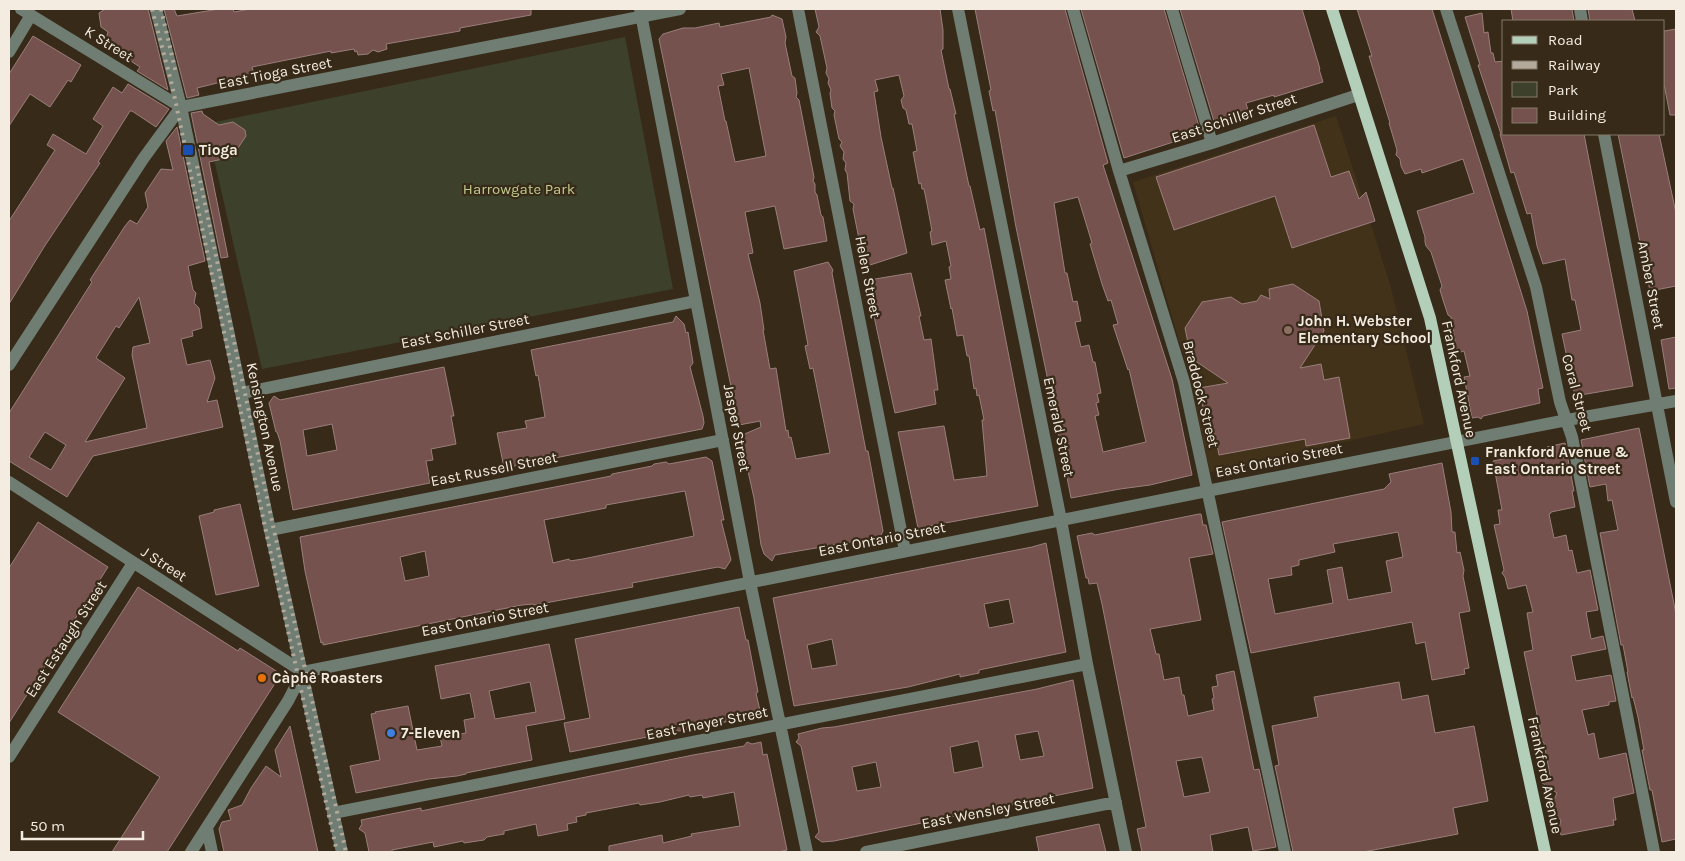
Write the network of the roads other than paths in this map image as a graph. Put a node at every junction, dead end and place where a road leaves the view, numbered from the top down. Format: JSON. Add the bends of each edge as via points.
{"nodes":[{"id":1,"x":156,"y":9,"type":"edge"},
{"id":2,"x":680,"y":9,"type":"edge"},
{"id":3,"x":798,"y":9,"type":"edge"},
{"id":4,"x":958,"y":9,"type":"edge"},
{"id":5,"x":1073,"y":9,"type":"edge"},
{"id":6,"x":1172,"y":9,"type":"edge"},
{"id":7,"x":1332,"y":9,"type":"edge"},
{"id":8,"x":1446,"y":9,"type":"edge"},
{"id":9,"x":26,"y":12,"type":"edge"},
{"id":10,"x":641,"y":12,"type":"edge"},
{"id":11,"x":9,"y":52,"type":"edge"},
{"id":12,"x":1358,"y":95,"type":"junction"},
{"id":13,"x":181,"y":108,"type":"junction"},
{"id":14,"x":1604,"y":135,"type":"edge"},
{"id":15,"x":1212,"y":143,"type":"junction"},
{"id":16,"x":1119,"y":171,"type":"junction"},
{"id":17,"x":696,"y":301,"type":"junction"},
{"id":18,"x":9,"y":365,"type":"edge"},
{"id":19,"x":242,"y":393,"type":"junction"},
{"id":20,"x":1676,"y":401,"type":"edge"},
{"id":21,"x":1658,"y":404,"type":"junction"},
{"id":22,"x":1567,"y":420,"type":"junction"},
{"id":23,"x":723,"y":440,"type":"junction"},
{"id":24,"x":1456,"y":442,"type":"junction"},
{"id":25,"x":9,"y":482,"type":"edge"},
{"id":26,"x":1207,"y":491,"type":"junction"},
{"id":27,"x":1676,"y":502,"type":"edge"},
{"id":28,"x":1061,"y":520,"type":"junction"},
{"id":29,"x":270,"y":530,"type":"junction"},
{"id":30,"x":905,"y":551,"type":"junction"},
{"id":31,"x":133,"y":564,"type":"junction"},
{"id":32,"x":750,"y":582,"type":"junction"},
{"id":33,"x":1087,"y":664,"type":"junction"},
{"id":34,"x":303,"y":672,"type":"junction"},
{"id":35,"x":780,"y":725,"type":"junction"},
{"id":36,"x":9,"y":757,"type":"edge"},
{"id":37,"x":1116,"y":802,"type":"junction"},
{"id":38,"x":333,"y":813,"type":"junction"},
{"id":39,"x":206,"y":828,"type":"junction"},
{"id":40,"x":191,"y":852,"type":"edge"},
{"id":41,"x":212,"y":852,"type":"edge"},
{"id":42,"x":342,"y":852,"type":"edge"},
{"id":43,"x":807,"y":852,"type":"edge"},
{"id":44,"x":866,"y":852,"type":"edge"},
{"id":45,"x":1126,"y":852,"type":"edge"},
{"id":46,"x":1285,"y":852,"type":"edge"},
{"id":47,"x":1545,"y":852,"type":"edge"},
{"id":48,"x":1654,"y":852,"type":"edge"}],
"edges":[{"from":1,"to":13,"type":"street","name":"Kensington Avenue"},
{"from":2,"to":10,"type":"street","name":"East Tioga Street"},
{"from":3,"to":30,"type":"street","name":"Helen Street"},
{"from":4,"to":28,"type":"street","name":"Emerald Street"},
{"from":5,"to":16,"type":"street","name":"Braddock Street"},
{"from":6,"to":15,"type":"street"},
{"from":7,"to":12,"type":"main road","name":"Frankford Avenue"},
{"from":8,"to":22,"type":"street","name":"Coral Street","via":[[1536,287],[1560,402]]},
{"from":9,"to":11,"type":"street"},
{"from":9,"to":13,"type":"street","name":"K Street"},
{"from":10,"to":13,"type":"street","name":"East Tioga Street"},
{"from":10,"to":17,"type":"street","name":"Jasper Street"},
{"from":12,"to":15,"type":"street","name":"East Schiller Street"},
{"from":12,"to":24,"type":"main road","name":"Frankford Avenue","via":[[1430,318]]},
{"from":13,"to":18,"type":"street","via":[[143,159]]},
{"from":13,"to":19,"type":"street","name":"Kensington Avenue"},
{"from":14,"to":21,"type":"street","name":"Amber Street"},
{"from":15,"to":16,"type":"street","name":"East Schiller Street"},
{"from":16,"to":26,"type":"street","name":"Braddock Street","via":[[1184,382]]},
{"from":17,"to":19,"type":"street","name":"East Schiller Street"},
{"from":17,"to":23,"type":"street","name":"Jasper Street"},
{"from":19,"to":29,"type":"street","name":"Kensington Avenue"},
{"from":20,"to":21,"type":"street","name":"East Ontario Street"},
{"from":21,"to":22,"type":"street","name":"East Ontario Street"},
{"from":21,"to":27,"type":"street","name":"Amber Street"},
{"from":22,"to":24,"type":"street","name":"East Ontario Street"},
{"from":22,"to":48,"type":"street","name":"Coral Street"},
{"from":23,"to":29,"type":"street","name":"East Russell Street"},
{"from":23,"to":32,"type":"street","name":"Jasper Street"},
{"from":24,"to":26,"type":"street","name":"East Ontario Street"},
{"from":24,"to":47,"type":"main road","name":"Frankford Avenue"},
{"from":25,"to":31,"type":"street","name":"J Street"},
{"from":26,"to":28,"type":"street","name":"East Ontario Street"},
{"from":26,"to":46,"type":"street","name":"Braddock Street"},
{"from":28,"to":30,"type":"street","name":"East Ontario Street"},
{"from":28,"to":33,"type":"street","name":"Emerald Street"},
{"from":29,"to":34,"type":"street","name":"Kensington Avenue"},
{"from":30,"to":32,"type":"street","name":"East Ontario Street"},
{"from":31,"to":34,"type":"street","name":"J Street"},
{"from":31,"to":36,"type":"street","name":"East Estaugh Street"},
{"from":32,"to":34,"type":"street","name":"East Ontario Street"},
{"from":32,"to":35,"type":"street","name":"Jasper Street"},
{"from":33,"to":35,"type":"street","name":"East Thayer Street"},
{"from":33,"to":37,"type":"street","name":"Emerald Street"},
{"from":34,"to":38,"type":"street","name":"Kensington Avenue"},
{"from":34,"to":39,"type":"street","via":[[288,701]]},
{"from":35,"to":38,"type":"street","name":"East Thayer Street"},
{"from":35,"to":43,"type":"street","name":"Jasper Street"},
{"from":37,"to":44,"type":"street","name":"East Wensley Street"},
{"from":37,"to":45,"type":"street","name":"Emerald Street"},
{"from":38,"to":42,"type":"street","name":"Kensington Avenue"},
{"from":39,"to":40,"type":"street"},
{"from":39,"to":41,"type":"street"}]}
